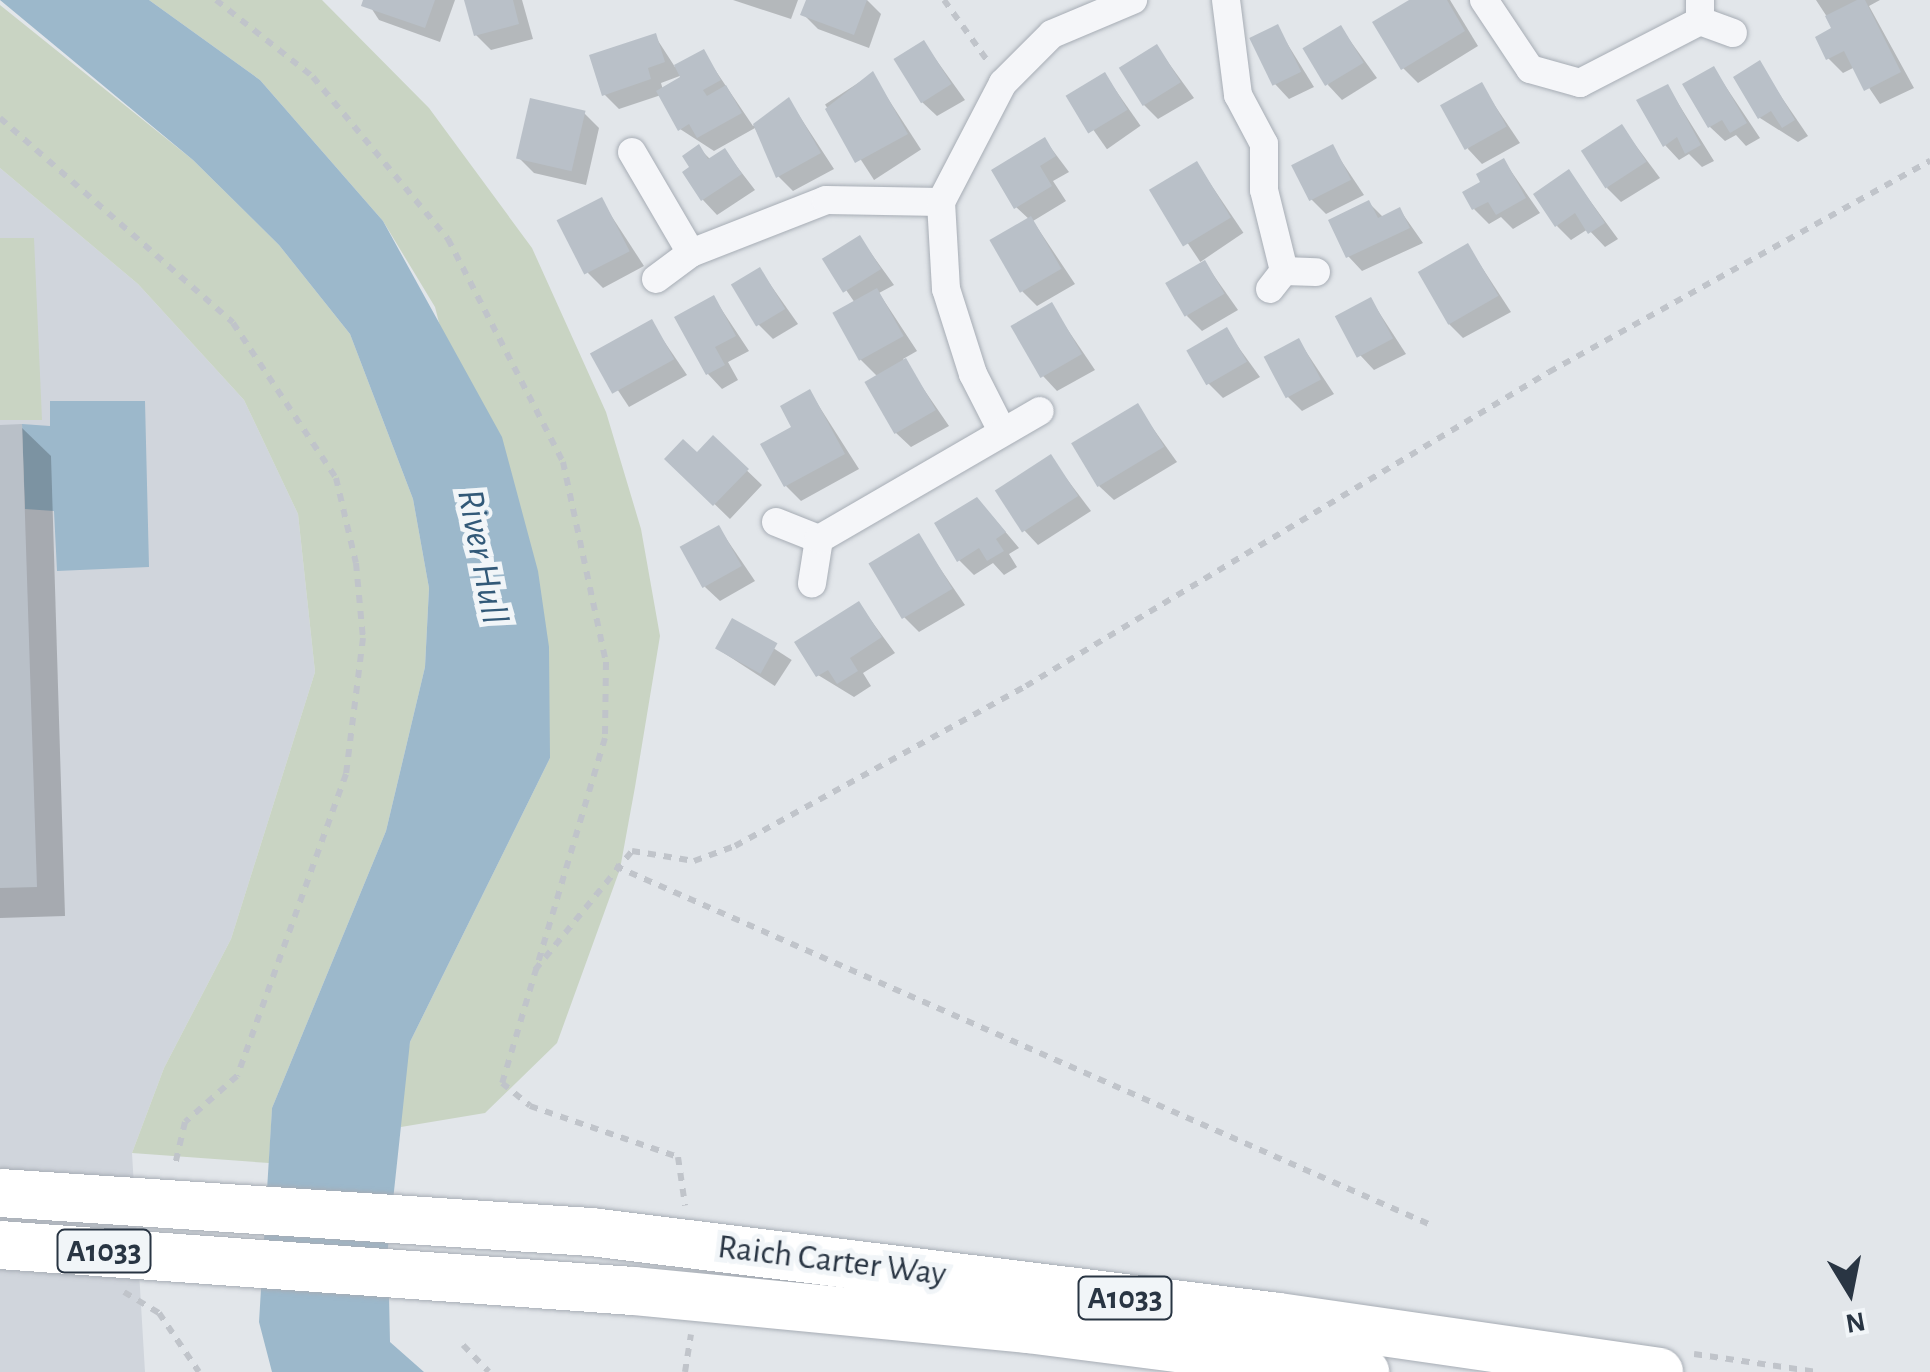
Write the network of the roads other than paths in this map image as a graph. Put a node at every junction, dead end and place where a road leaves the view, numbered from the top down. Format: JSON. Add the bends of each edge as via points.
{"nodes":[{"id":1,"x":1132,"y":0,"type":"edge"},
{"id":2,"x":1226,"y":0,"type":"edge"},
{"id":3,"x":1484,"y":0,"type":"edge"},
{"id":4,"x":1700,"y":10,"type":"edge"},
{"id":5,"x":1733,"y":33,"type":"dead end"},
{"id":6,"x":632,"y":152,"type":"dead end"},
{"id":7,"x":941,"y":202,"type":"junction"},
{"id":8,"x":691,"y":254,"type":"junction"},
{"id":9,"x":1316,"y":272,"type":"dead end"},
{"id":10,"x":656,"y":279,"type":"dead end"},
{"id":11,"x":1040,"y":411,"type":"dead end"},
{"id":12,"x":1002,"y":431,"type":"junction"},
{"id":13,"x":776,"y":522,"type":"dead end"},
{"id":14,"x":819,"y":539,"type":"junction"},
{"id":15,"x":812,"y":583,"type":"dead end"},
{"id":16,"x":0,"y":1193,"type":"edge"},
{"id":17,"x":0,"y":1246,"type":"edge"},
{"id":18,"x":1366,"y":1372,"type":"edge"},
{"id":19,"x":1659,"y":1372,"type":"edge"}],
"edges":[{"from":1,"to":7,"type":"street","via":[[1052,34],[1004,83]]},
{"from":2,"to":9,"type":"street","via":[[1238,95],[1264,144],[1277,280]]},
{"from":3,"to":4,"type":"street","via":[[1530,69],[1580,83]]},
{"from":4,"to":5,"type":"street"},
{"from":6,"to":8,"type":"street"},
{"from":7,"to":8,"type":"street","via":[[826,200]]},
{"from":7,"to":12,"type":"street","via":[[946,289],[974,374]]},
{"from":8,"to":10,"type":"street"},
{"from":11,"to":12,"type":"street"},
{"from":12,"to":14,"type":"street"},
{"from":13,"to":14,"type":"street"},
{"from":14,"to":15,"type":"street"},
{"from":16,"to":19,"type":"highway","name":"Raich Carter Way","number":"A1033","via":[[165,1186],[1278,1317]]},
{"from":17,"to":18,"type":"highway","name":"Raich Carter Way","number":"A1033","via":[[633,1291]]}]}
